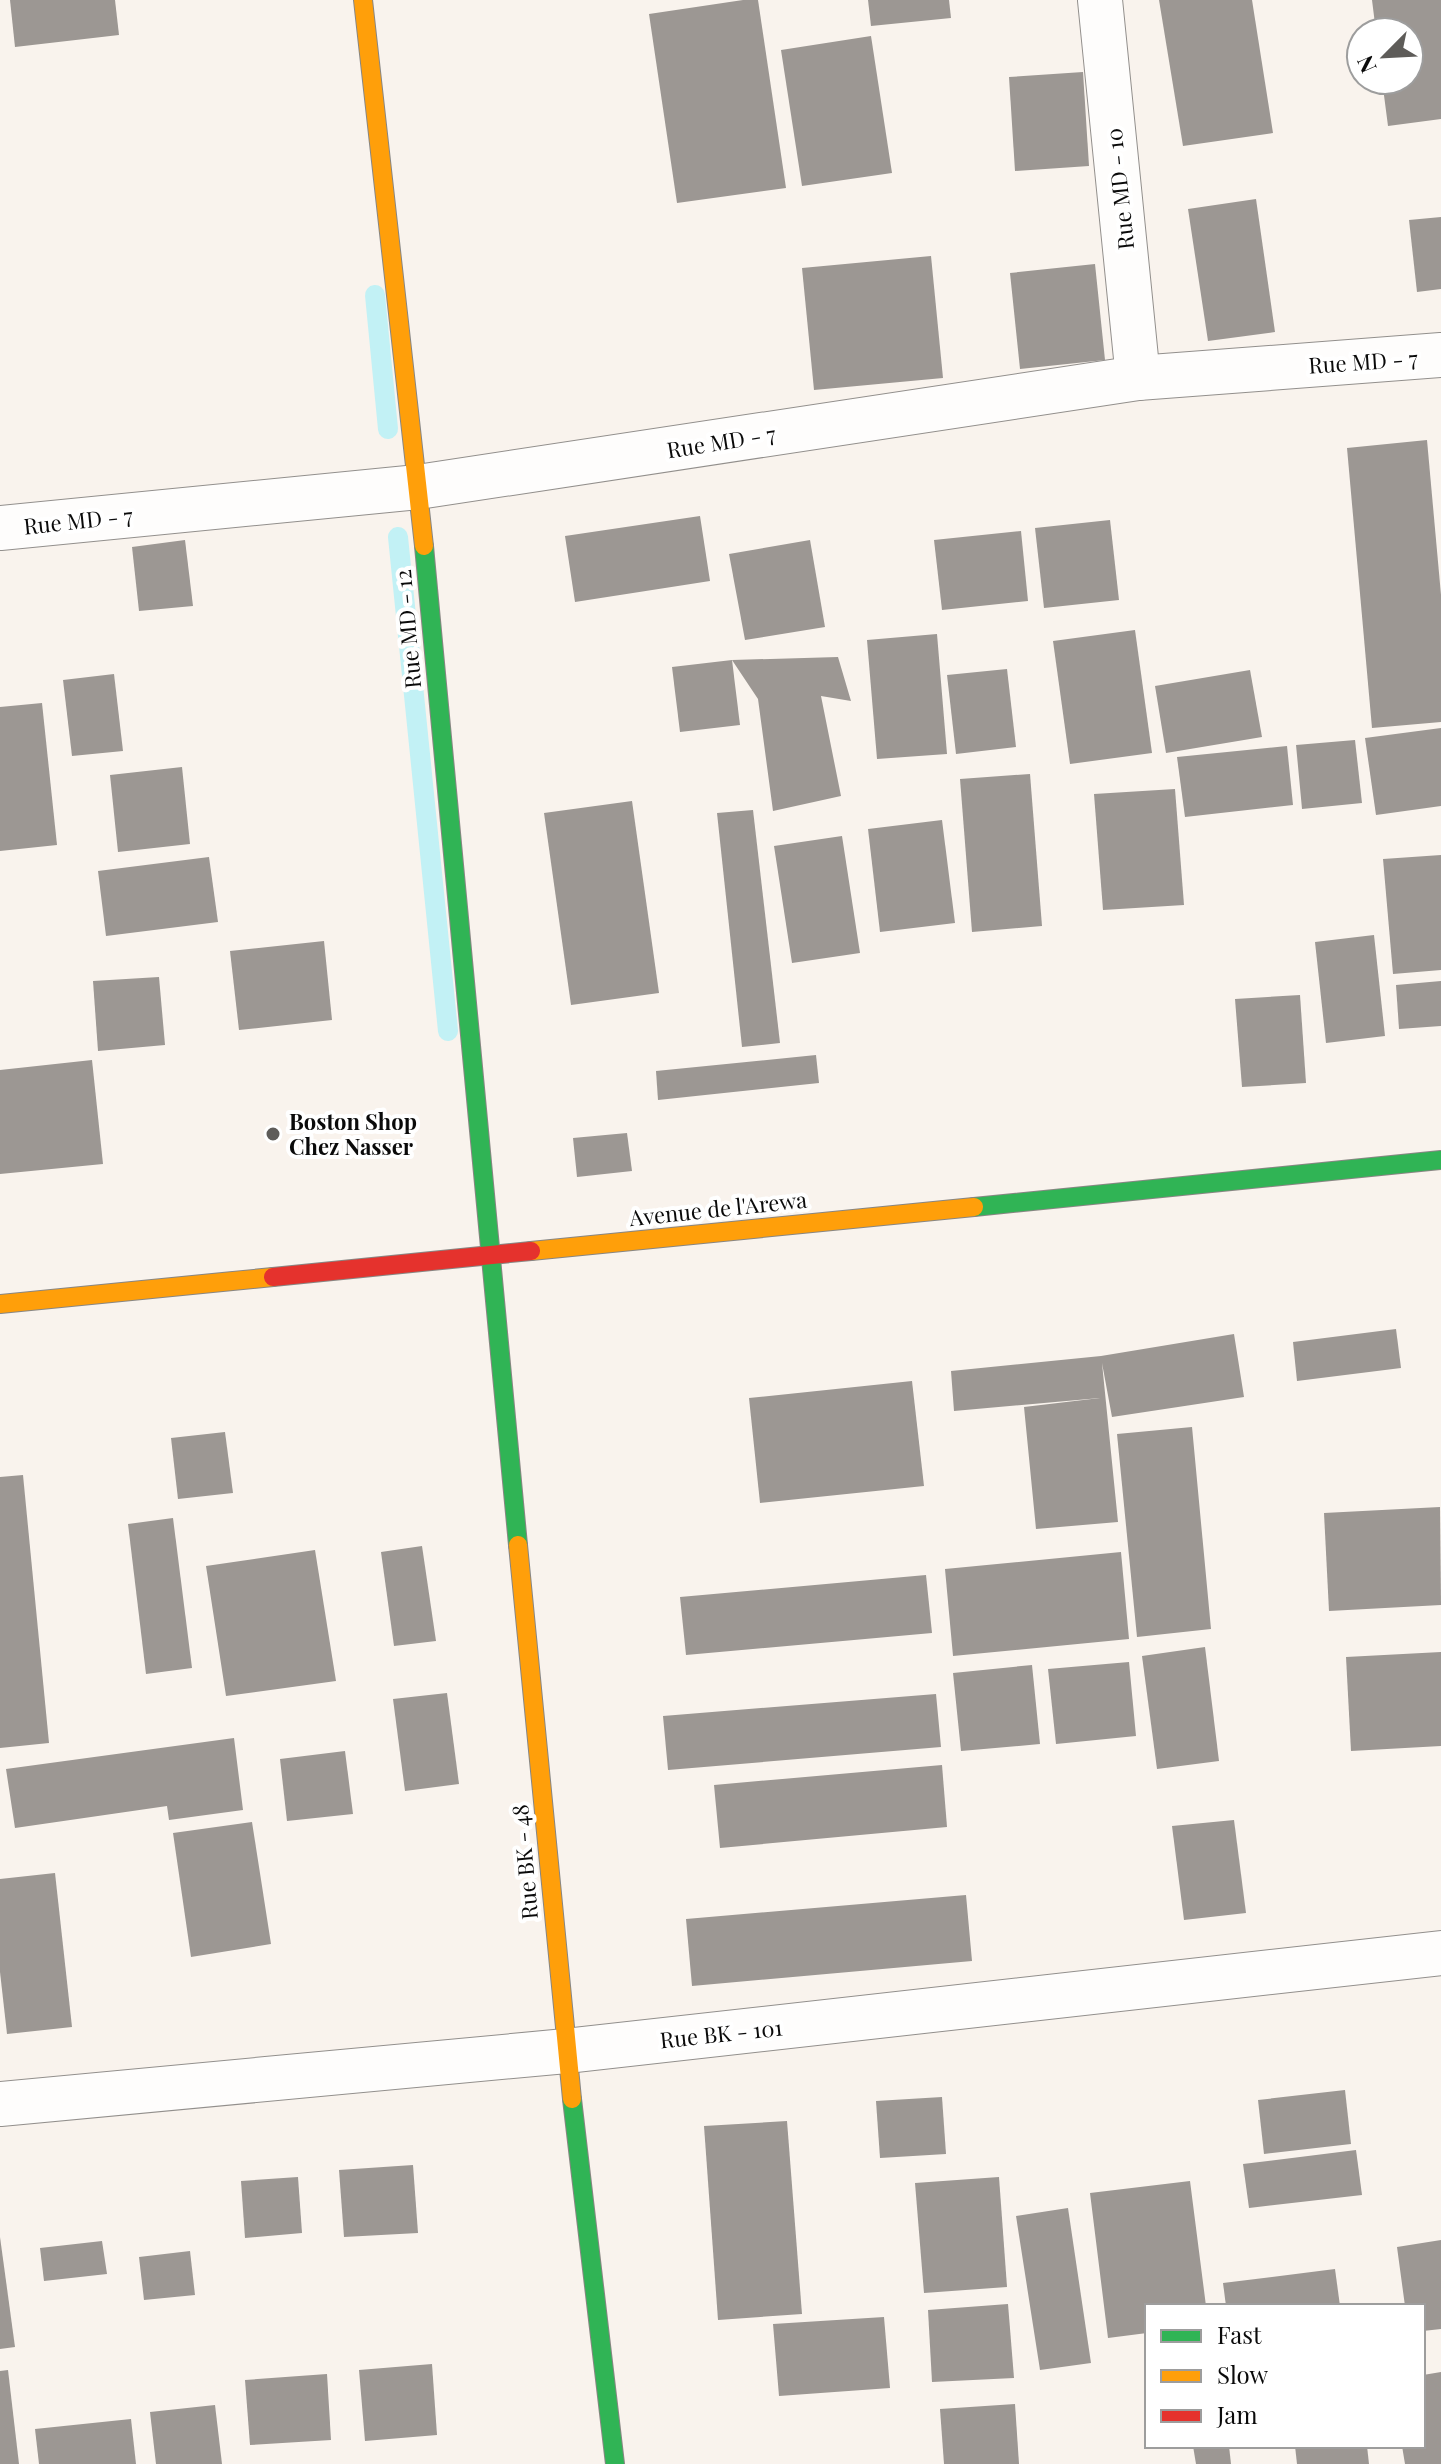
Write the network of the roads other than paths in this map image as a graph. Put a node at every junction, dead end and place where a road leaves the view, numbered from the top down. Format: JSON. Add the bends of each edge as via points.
{"nodes":[{"id":1,"x":363,"y":0,"type":"edge"},
{"id":2,"x":1100,"y":0,"type":"edge"},
{"id":3,"x":1441,"y":355,"type":"edge"},
{"id":4,"x":1138,"y":378,"type":"junction"},
{"id":5,"x":418,"y":487,"type":"junction"},
{"id":6,"x":0,"y":528,"type":"edge"},
{"id":7,"x":1441,"y":1160,"type":"edge"},
{"id":8,"x":491,"y":1255,"type":"junction"},
{"id":9,"x":0,"y":1304,"type":"edge"},
{"id":10,"x":1441,"y":1953,"type":"edge"},
{"id":11,"x":566,"y":2051,"type":"junction"},
{"id":12,"x":0,"y":2104,"type":"edge"},
{"id":13,"x":615,"y":2464,"type":"edge"}],
"edges":[{"from":1,"to":5,"type":"street","name":"Rue MD - 12"},
{"from":2,"to":4,"type":"street","name":"Rue MD - 10"},
{"from":3,"to":4,"type":"street","name":"Rue MD - 7"},
{"from":4,"to":5,"type":"street","name":"Rue MD - 7"},
{"from":5,"to":6,"type":"street","name":"Rue MD - 7"},
{"from":5,"to":8,"type":"street","name":"Rue MD - 12"},
{"from":7,"to":8,"type":"street","name":"Avenue de l'Arewa"},
{"from":8,"to":9,"type":"street","name":"Avenue de l'Arewa"},
{"from":8,"to":11,"type":"street","name":"Rue BK - 48"},
{"from":10,"to":11,"type":"street","name":"Rue BK - 101"},
{"from":11,"to":12,"type":"street","name":"Rue BK - 101"},
{"from":11,"to":13,"type":"street","name":"Rue BK - 48"}]}
